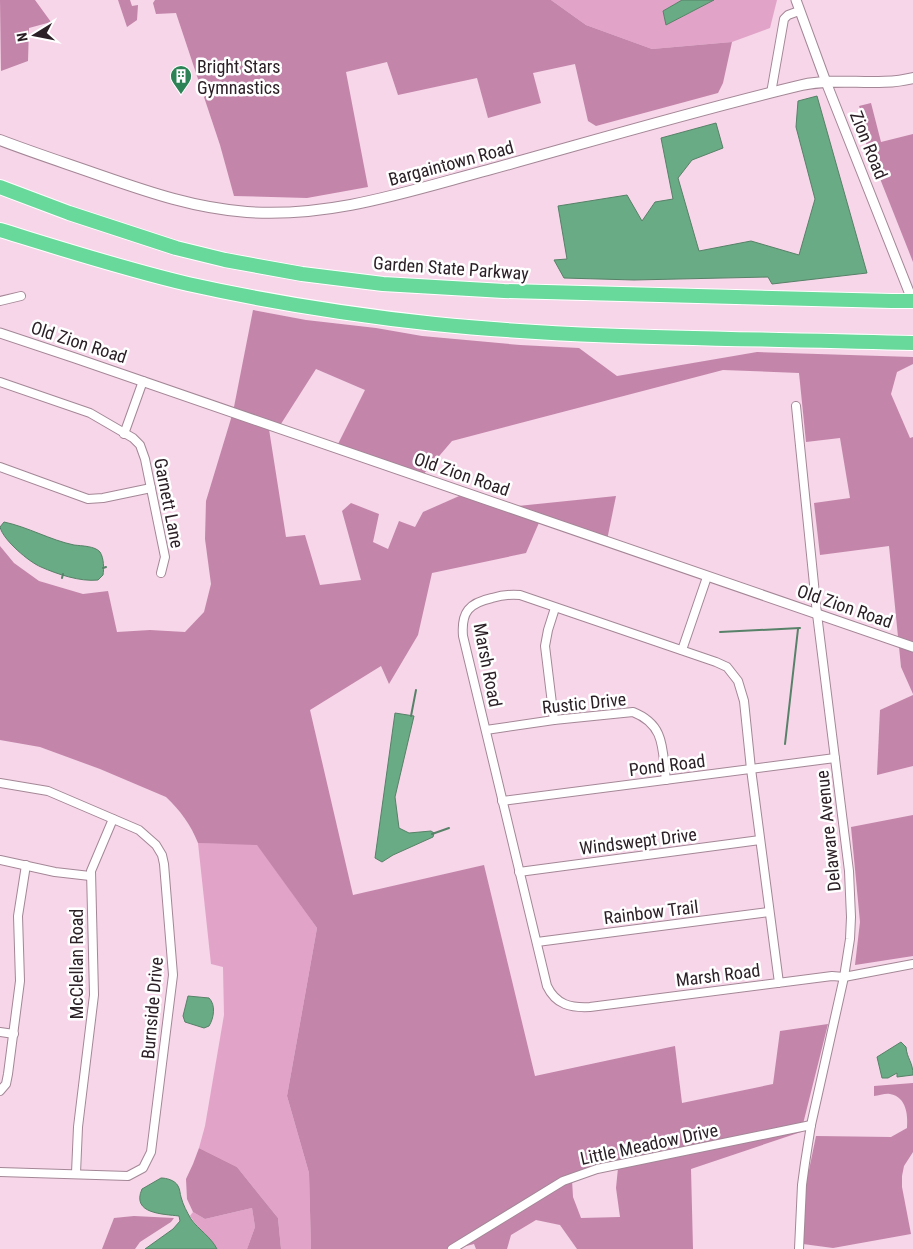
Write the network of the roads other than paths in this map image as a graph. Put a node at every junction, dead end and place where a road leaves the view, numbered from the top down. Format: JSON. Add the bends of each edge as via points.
{"nodes":[{"id":1,"x":796,"y":0,"type":"edge"},
{"id":2,"x":799,"y":11,"type":"junction"},
{"id":3,"x":913,"y":78,"type":"edge"},
{"id":4,"x":826,"y":82,"type":"junction"},
{"id":5,"x":771,"y":93,"type":"junction"},
{"id":6,"x":0,"y":140,"type":"edge"},
{"id":7,"x":0,"y":187,"type":"edge"},
{"id":8,"x":0,"y":230,"type":"edge"},
{"id":9,"x":20,"y":296,"type":"dead end"},
{"id":10,"x":0,"y":301,"type":"edge"},
{"id":11,"x":913,"y":302,"type":"edge"},
{"id":12,"x":0,"y":334,"type":"edge"},
{"id":13,"x":910,"y":342,"type":"edge"},
{"id":14,"x":143,"y":381,"type":"junction"},
{"id":15,"x":0,"y":382,"type":"edge"},
{"id":16,"x":796,"y":406,"type":"dead end"},
{"id":17,"x":124,"y":434,"type":"junction"},
{"id":18,"x":0,"y":467,"type":"edge"},
{"id":19,"x":151,"y":488,"type":"junction"},
{"id":20,"x":161,"y":573,"type":"dead end"},
{"id":21,"x":707,"y":577,"type":"junction"},
{"id":22,"x":556,"y":608,"type":"junction"},
{"id":23,"x":818,"y":614,"type":"junction"},
{"id":24,"x":913,"y":647,"type":"edge"},
{"id":25,"x":682,"y":650,"type":"junction"},
{"id":26,"x":554,"y":720,"type":"junction"},
{"id":27,"x":486,"y":730,"type":"junction"},
{"id":28,"x":836,"y":758,"type":"junction"},
{"id":29,"x":751,"y":769,"type":"junction"},
{"id":30,"x":666,"y":780,"type":"junction"},
{"id":31,"x":0,"y":783,"type":"edge"},
{"id":32,"x":502,"y":801,"type":"junction"},
{"id":33,"x":113,"y":819,"type":"junction"},
{"id":34,"x":760,"y":840,"type":"junction"},
{"id":35,"x":0,"y":860,"type":"edge"},
{"id":36,"x":26,"y":865,"type":"junction"},
{"id":37,"x":519,"y":872,"type":"junction"},
{"id":38,"x":90,"y":876,"type":"junction"},
{"id":39,"x":769,"y":912,"type":"junction"},
{"id":40,"x":537,"y":942,"type":"junction"},
{"id":41,"x":913,"y":964,"type":"edge"},
{"id":42,"x":844,"y":977,"type":"junction"},
{"id":43,"x":779,"y":983,"type":"junction"},
{"id":44,"x":0,"y":1032,"type":"edge"},
{"id":45,"x":14,"y":1034,"type":"junction"},
{"id":46,"x":0,"y":1091,"type":"edge"},
{"id":47,"x":811,"y":1125,"type":"junction"},
{"id":48,"x":0,"y":1172,"type":"edge"},
{"id":49,"x":76,"y":1174,"type":"junction"},
{"id":50,"x":452,"y":1249,"type":"edge"},
{"id":51,"x":799,"y":1249,"type":"edge"}],
"edges":[{"from":1,"to":2,"type":"street","name":"Zion Road"},
{"from":2,"to":4,"type":"street","name":"Zion Road"},
{"from":2,"to":5,"type":"street","via":[[784,19]]},
{"from":3,"to":4,"type":"main road","name":"Bargaintown Road","via":[[881,83]]},
{"from":4,"to":5,"type":"main road","name":"Bargaintown Road"},
{"from":4,"to":11,"type":"street","name":"Zion Road"},
{"from":5,"to":6,"type":"main road","name":"Bargaintown Road","via":[[383,198],[339,208],[294,212],[261,213],[170,200]]},
{"from":7,"to":11,"type":"highway","name":"Garden State Parkway","bridge":true,"via":[[69,214],[176,248],[302,274],[383,284],[465,289]]},
{"from":8,"to":13,"type":"highway","via":[[188,284],[256,298],[398,319],[575,334]]},
{"from":9,"to":10,"type":"street"},
{"from":12,"to":14,"type":"street","name":"Old Zion Road"},
{"from":14,"to":17,"type":"street"},
{"from":14,"to":21,"type":"street","name":"Old Zion Road"},
{"from":15,"to":17,"type":"street","name":"Garnett Lane","via":[[83,410]]},
{"from":16,"to":23,"type":"street","name":"Delaware Avenue"},
{"from":17,"to":19,"type":"street","name":"Garnett Lane","via":[[142,448]]},
{"from":18,"to":19,"type":"street","via":[[91,499]]},
{"from":19,"to":20,"type":"street","name":"Garnett Lane","via":[[165,557]]},
{"from":21,"to":23,"type":"street","name":"Old Zion Road"},
{"from":21,"to":25,"type":"street"},
{"from":22,"to":25,"type":"street","name":"Marsh Road"},
{"from":22,"to":26,"type":"street","via":[[545,646]]},
{"from":22,"to":27,"type":"street","name":"Marsh Road","via":[[509,594],[475,602],[466,612],[463,636]]},
{"from":23,"to":24,"type":"street","name":"Old Zion Road"},
{"from":23,"to":28,"type":"street","name":"Delaware Avenue"},
{"from":25,"to":29,"type":"street","name":"Marsh Road","via":[[727,668],[738,681],[744,701]]},
{"from":26,"to":27,"type":"street","name":"Rustic Drive"},
{"from":26,"to":30,"type":"street","name":"Rustic Drive","via":[[633,712],[644,716],[657,730]]},
{"from":27,"to":32,"type":"street","name":"Marsh Road"},
{"from":28,"to":29,"type":"street","name":"Pond Road"},
{"from":28,"to":42,"type":"street","name":"Delaware Avenue","via":[[851,892],[850,939]]},
{"from":29,"to":30,"type":"street","name":"Pond Road"},
{"from":29,"to":34,"type":"street","name":"Marsh Road"},
{"from":30,"to":32,"type":"street","name":"Pond Road"},
{"from":31,"to":33,"type":"street","name":"Burnside Drive","via":[[48,791]]},
{"from":32,"to":37,"type":"street","name":"Marsh Road"},
{"from":33,"to":38,"type":"street","name":"McClellan Road"},
{"from":33,"to":49,"type":"street","name":"Burnside Drive","via":[[148,836],[162,855],[173,962],[172,986],[148,1160],[143,1168],[128,1176]]},
{"from":34,"to":37,"type":"street","name":"Windswept Drive"},
{"from":34,"to":39,"type":"street","name":"Marsh Road"},
{"from":35,"to":36,"type":"street"},
{"from":36,"to":38,"type":"street"},
{"from":36,"to":45,"type":"street","via":[[17,922],[20,981]]},
{"from":37,"to":40,"type":"street","name":"Marsh Road"},
{"from":38,"to":49,"type":"street","name":"McClellan Road","via":[[94,995],[78,1127]]},
{"from":39,"to":40,"type":"street","name":"Rainbow Trail"},
{"from":39,"to":43,"type":"street","name":"Marsh Road"},
{"from":40,"to":43,"type":"street","name":"Marsh Road","via":[[547,986],[554,998],[568,1006],[590,1007]]},
{"from":41,"to":42,"type":"street","name":"Marsh Road"},
{"from":42,"to":43,"type":"street","name":"Marsh Road"},
{"from":42,"to":47,"type":"street","name":"Delaware Avenue"},
{"from":44,"to":45,"type":"street"},
{"from":45,"to":46,"type":"street","via":[[6,1084]]},
{"from":47,"to":50,"type":"street","name":"Little Meadow Drive","via":[[582,1173]]},
{"from":47,"to":51,"type":"street","name":"Delaware Avenue","via":[[802,1185]]},
{"from":48,"to":49,"type":"street","name":"Burnside Drive"}]}
